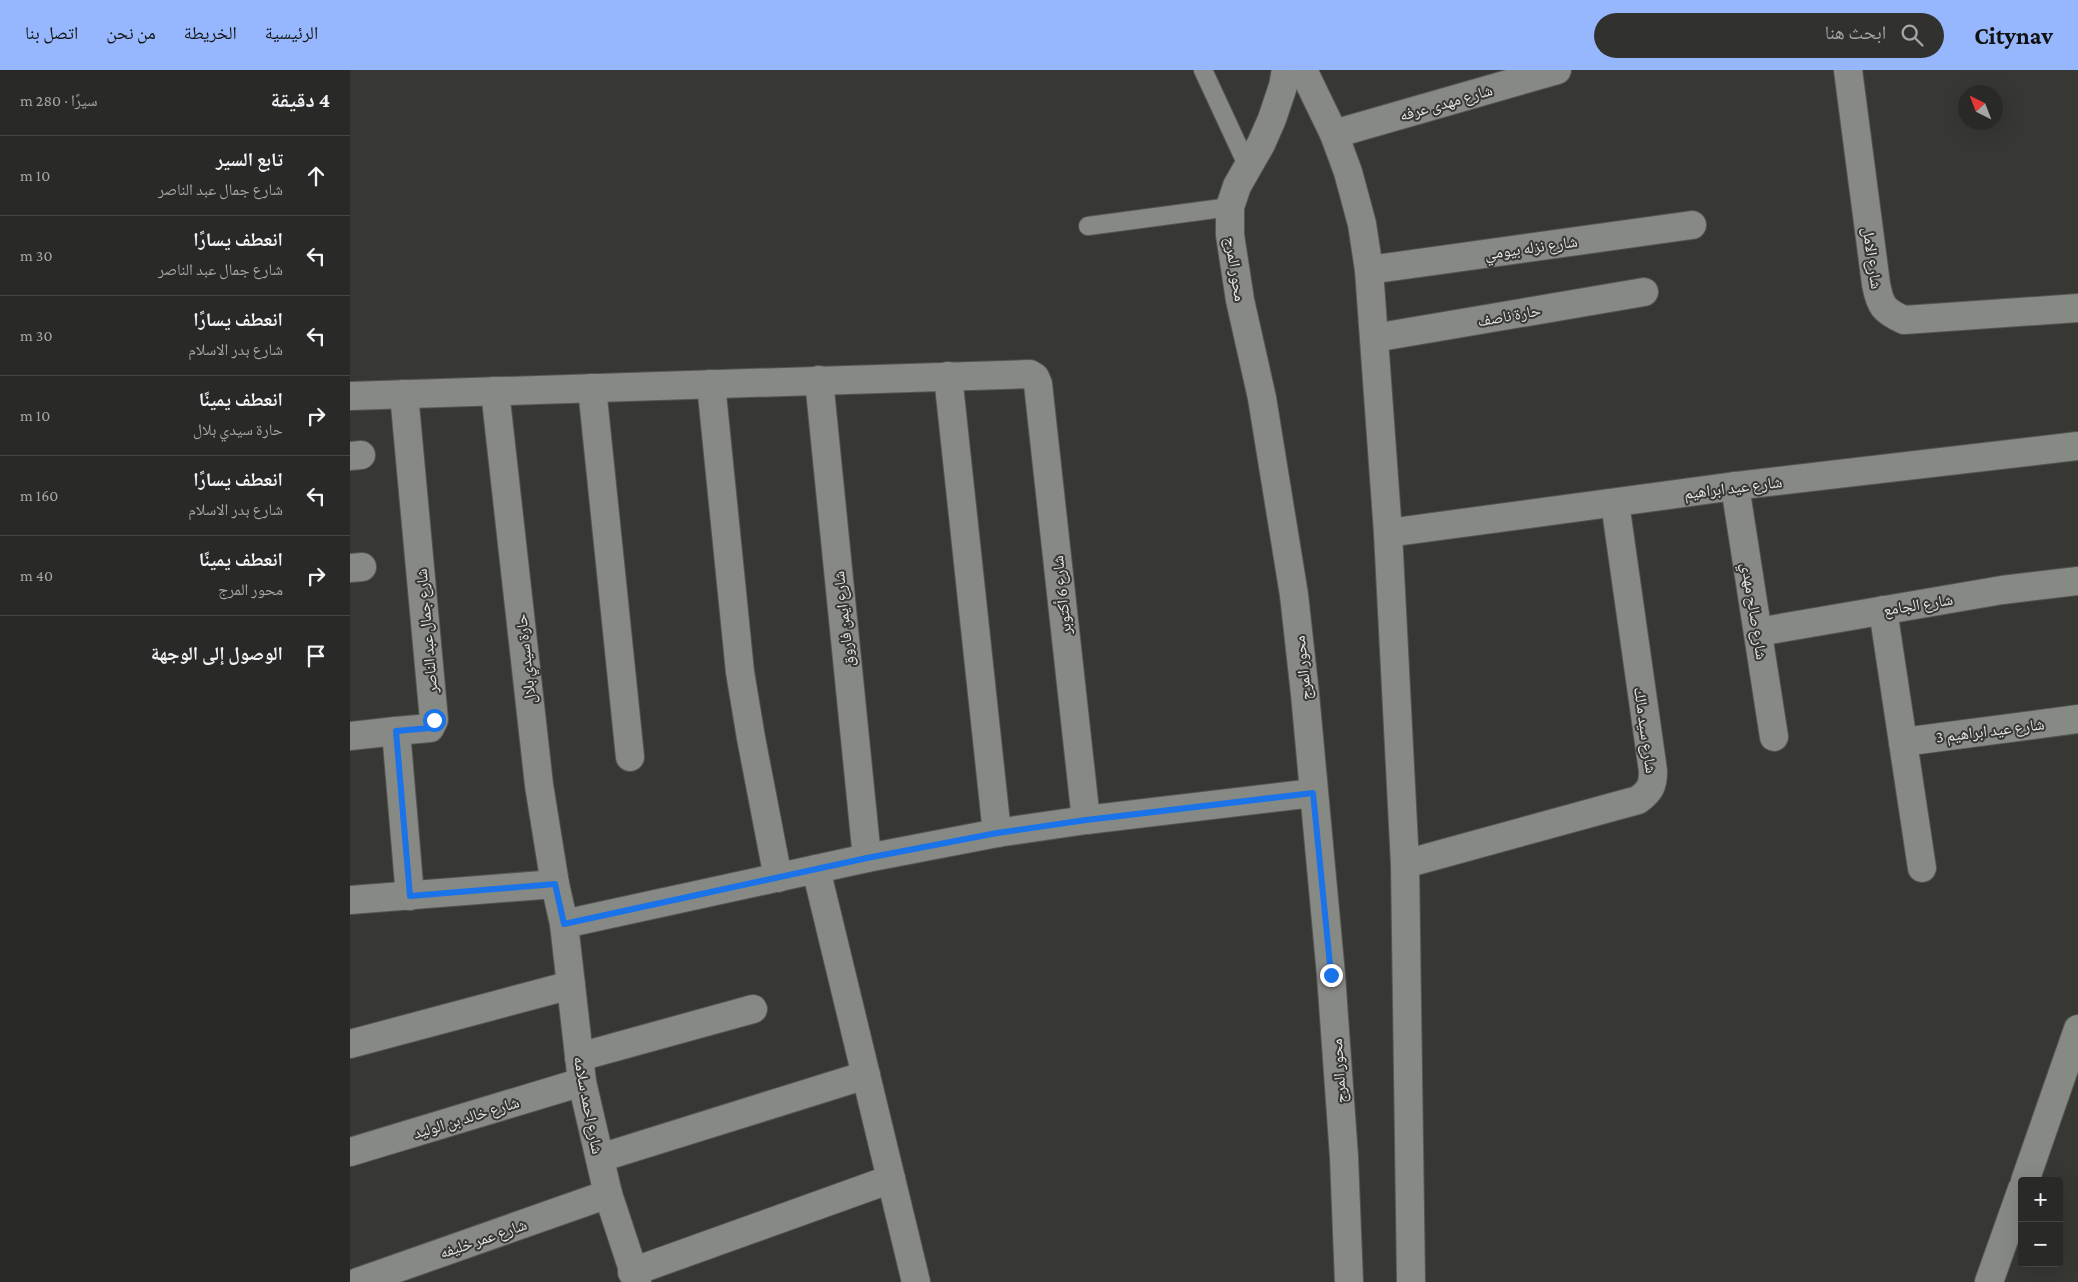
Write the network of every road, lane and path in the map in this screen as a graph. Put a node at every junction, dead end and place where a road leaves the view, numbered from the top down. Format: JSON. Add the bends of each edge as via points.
{"nodes":[{"id":1,"x":1203,"y":70,"type":"edge"},
{"id":2,"x":1286,"y":70,"type":"edge"},
{"id":3,"x":1303,"y":70,"type":"edge"},
{"id":4,"x":1557,"y":70,"type":"edge"},
{"id":5,"x":1848,"y":70,"type":"edge"},
{"id":6,"x":1334,"y":134,"type":"junction"},
{"id":7,"x":1248,"y":167,"type":"junction"},
{"id":8,"x":1230,"y":207,"type":"junction"},
{"id":9,"x":1692,"y":225,"type":"dead end"},
{"id":10,"x":1088,"y":226,"type":"dead end"},
{"id":11,"x":1369,"y":270,"type":"junction"},
{"id":12,"x":1644,"y":292,"type":"dead end"},
{"id":13,"x":2078,"y":308,"type":"edge"},
{"id":14,"x":1374,"y":338,"type":"junction"},
{"id":15,"x":948,"y":376,"type":"junction"},
{"id":16,"x":819,"y":380,"type":"junction"},
{"id":17,"x":711,"y":384,"type":"junction"},
{"id":18,"x":592,"y":388,"type":"junction"},
{"id":19,"x":495,"y":392,"type":"junction"},
{"id":20,"x":404,"y":394,"type":"junction"},
{"id":21,"x":350,"y":396,"type":"edge"},
{"id":22,"x":2078,"y":446,"type":"edge"},
{"id":23,"x":1736,"y":486,"type":"junction"},
{"id":24,"x":1615,"y":503,"type":"junction"},
{"id":25,"x":1388,"y":533,"type":"junction"},
{"id":26,"x":2078,"y":581,"type":"edge"},
{"id":27,"x":1883,"y":610,"type":"junction"},
{"id":28,"x":1758,"y":632,"type":"junction"},
{"id":29,"x":2078,"y":719,"type":"edge"},
{"id":30,"x":396,"y":731,"type":"junction"},
{"id":31,"x":350,"y":736,"type":"edge"},
{"id":32,"x":1774,"y":737,"type":"dead end"},
{"id":33,"x":1903,"y":742,"type":"junction"},
{"id":34,"x":630,"y":758,"type":"dead end"},
{"id":35,"x":1313,"y":793,"type":"junction"},
{"id":36,"x":1086,"y":820,"type":"junction"},
{"id":37,"x":997,"y":833,"type":"junction"},
{"id":38,"x":867,"y":858,"type":"junction"},
{"id":39,"x":1404,"y":864,"type":"junction"},
{"id":40,"x":1922,"y":868,"type":"dead end"},
{"id":41,"x":816,"y":869,"type":"junction"},
{"id":42,"x":778,"y":878,"type":"junction"},
{"id":43,"x":555,"y":884,"type":"junction"},
{"id":44,"x":410,"y":896,"type":"junction"},
{"id":45,"x":350,"y":900,"type":"edge"},
{"id":46,"x":564,"y":924,"type":"junction"},
{"id":47,"x":570,"y":985,"type":"junction"},
{"id":48,"x":752,"y":1009,"type":"dead end"},
{"id":49,"x":2078,"y":1029,"type":"edge"},
{"id":50,"x":350,"y":1044,"type":"edge"},
{"id":51,"x":581,"y":1070,"type":"junction"},
{"id":52,"x":866,"y":1075,"type":"junction"},
{"id":53,"x":350,"y":1152,"type":"edge"},
{"id":54,"x":600,"y":1158,"type":"junction"},
{"id":55,"x":2026,"y":1177,"type":"edge"},
{"id":56,"x":890,"y":1178,"type":"junction"},
{"id":57,"x":608,"y":1194,"type":"junction"},
{"id":58,"x":2018,"y":1200,"type":"edge"},
{"id":59,"x":634,"y":1277,"type":"edge"},
{"id":60,"x":358,"y":1282,"type":"edge"},
{"id":61,"x":916,"y":1282,"type":"edge"},
{"id":62,"x":1350,"y":1282,"type":"edge"},
{"id":63,"x":1411,"y":1282,"type":"edge"},
{"id":64,"x":1989,"y":1282,"type":"edge"}],
"edges":[{"from":1,"to":7,"type":"lane"},
{"from":2,"to":7,"type":"street","name":"محور المرج","via":[[1272,119]]},
{"from":3,"to":6,"type":"street"},
{"from":4,"to":6,"type":"street","name":"شارع مهدى عرفه"},
{"from":5,"to":13,"type":"street","name":"شارع الامل","via":[[1879,300],[1889,313],[1904,320]]},
{"from":6,"to":11,"type":"street","via":[[1362,224]]},
{"from":7,"to":8,"type":"street","name":"محور المرج"},
{"from":8,"to":10,"type":"lane"},
{"from":8,"to":35,"type":"street","name":"محور المرج","via":[[1230,235],[1237,282],[1262,398],[1294,594]]},
{"from":9,"to":11,"type":"street","name":"شارع نزله بيومي"},
{"from":11,"to":14,"type":"street"},
{"from":12,"to":14,"type":"street","name":"حارة ناصف"},
{"from":14,"to":25,"type":"street"},
{"from":15,"to":16,"type":"street"},
{"from":15,"to":36,"type":"street","name":"شارع 6 أكتوبر","via":[[1030,374],[1038,384]]},
{"from":15,"to":37,"type":"street"},
{"from":16,"to":17,"type":"street"},
{"from":16,"to":38,"type":"street","name":"شارع ايمن فاروق"},
{"from":17,"to":18,"type":"street"},
{"from":17,"to":42,"type":"street","via":[[740,672]]},
{"from":18,"to":19,"type":"street"},
{"from":18,"to":34,"type":"street"},
{"from":19,"to":20,"type":"street"},
{"from":19,"to":43,"type":"street","name":"حارة سيدي بلال","via":[[539,784]]},
{"from":20,"to":21,"type":"street"},
{"from":20,"to":30,"type":"street","name":"شارع جمال عبد الناصر","via":[[434,720],[430,728]]},
{"from":22,"to":23,"type":"street","name":"شارع عيد ابراهيم"},
{"from":23,"to":24,"type":"street","name":"شارع عيد ابراهيم"},
{"from":23,"to":28,"type":"street","name":"شارع صالح مهدي"},
{"from":24,"to":25,"type":"street","name":"شارع عيد ابراهيم"},
{"from":24,"to":39,"type":"street","name":"شارع سيد مالك","via":[[1653,771],[1651,788],[1638,800]]},
{"from":25,"to":39,"type":"street"},
{"from":26,"to":27,"type":"street","name":"شارع الجامع"},
{"from":27,"to":28,"type":"street","name":"شارع الجامع"},
{"from":27,"to":33,"type":"street"},
{"from":28,"to":32,"type":"street","name":"شارع صالح مهدي"},
{"from":29,"to":33,"type":"street","name":"شارع عيد ابراهيم 3"},
{"from":30,"to":31,"type":"street"},
{"from":30,"to":44,"type":"street"},
{"from":33,"to":40,"type":"street"},
{"from":35,"to":36,"type":"street"},
{"from":35,"to":62,"type":"street","name":"محور المرج","via":[[1332,984]]},
{"from":36,"to":37,"type":"street"},
{"from":37,"to":38,"type":"street"},
{"from":38,"to":41,"type":"street"},
{"from":39,"to":63,"type":"street"},
{"from":41,"to":42,"type":"street"},
{"from":41,"to":52,"type":"street"},
{"from":42,"to":46,"type":"street"},
{"from":43,"to":44,"type":"street"},
{"from":43,"to":46,"type":"street","name":"حارة سيدي بلال"},
{"from":44,"to":45,"type":"street"},
{"from":46,"to":47,"type":"street","name":"شارع احمد سلامه"},
{"from":47,"to":50,"type":"street"},
{"from":47,"to":51,"type":"street","name":"شارع احمد سلامه"},
{"from":48,"to":51,"type":"street","name":"شارع خالد بن الوليد"},
{"from":49,"to":55,"type":"street"},
{"from":51,"to":53,"type":"street","name":"شارع خالد بن الوليد"},
{"from":51,"to":54,"type":"street","name":"شارع احمد سلامه"},
{"from":52,"to":54,"type":"street"},
{"from":52,"to":56,"type":"street"},
{"from":54,"to":57,"type":"street","name":"شارع احمد سلامه"},
{"from":56,"to":59,"type":"street"},
{"from":56,"to":61,"type":"street"},
{"from":57,"to":59,"type":"street","name":"شارع احمد سلامه"},
{"from":57,"to":60,"type":"street","name":"شارع عمر خليفه"},
{"from":58,"to":64,"type":"street"}]}
